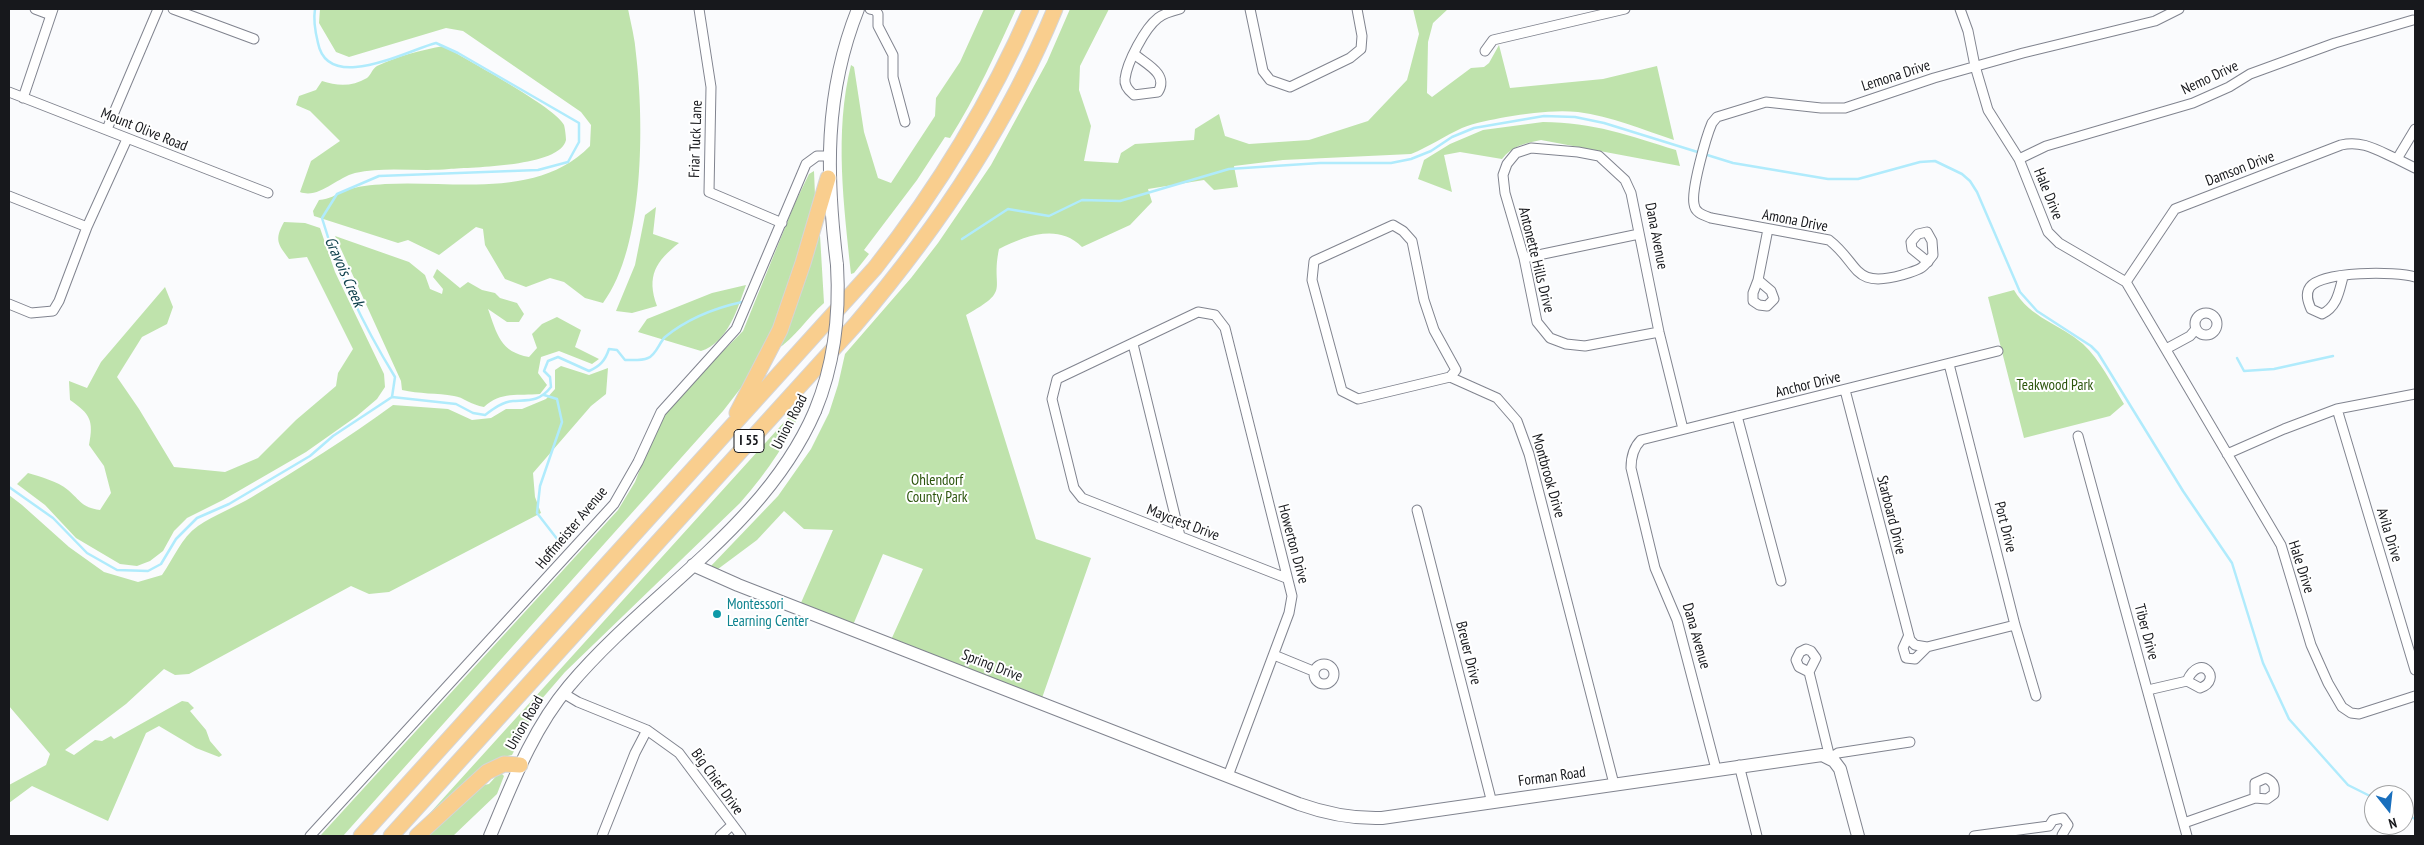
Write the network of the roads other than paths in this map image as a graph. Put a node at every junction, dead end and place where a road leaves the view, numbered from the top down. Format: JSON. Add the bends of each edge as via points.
{"nodes":[{"id":1,"x":35,"y":9,"type":"edge"},
{"id":2,"x":158,"y":9,"type":"edge"},
{"id":3,"x":173,"y":9,"type":"edge"},
{"id":4,"x":699,"y":9,"type":"edge"},
{"id":5,"x":858,"y":9,"type":"edge"},
{"id":6,"x":870,"y":9,"type":"edge"},
{"id":7,"x":1031,"y":9,"type":"edge"},
{"id":8,"x":1055,"y":9,"type":"edge"},
{"id":9,"x":1180,"y":9,"type":"edge"},
{"id":10,"x":1250,"y":9,"type":"edge"},
{"id":11,"x":1356,"y":9,"type":"edge"},
{"id":12,"x":1625,"y":9,"type":"edge"},
{"id":13,"x":1960,"y":9,"type":"edge"},
{"id":14,"x":2179,"y":9,"type":"edge"},
{"id":15,"x":52,"y":12,"type":"edge"},
{"id":16,"x":2415,"y":21,"type":"edge"},
{"id":17,"x":254,"y":39,"type":"dead end"},
{"id":18,"x":1485,"y":51,"type":"dead end"},
{"id":19,"x":1134,"y":54,"type":"junction"},
{"id":20,"x":1975,"y":66,"type":"junction"},
{"id":21,"x":9,"y":92,"type":"edge"},
{"id":22,"x":23,"y":98,"type":"junction"},
{"id":23,"x":905,"y":122,"type":"dead end"},
{"id":24,"x":107,"y":129,"type":"junction"},
{"id":25,"x":2415,"y":129,"type":"edge"},
{"id":26,"x":127,"y":139,"type":"junction"},
{"id":27,"x":829,"y":156,"type":"junction"},
{"id":28,"x":2019,"y":159,"type":"junction"},
{"id":29,"x":2397,"y":159,"type":"junction"},
{"id":30,"x":1507,"y":164,"type":"joint"},
{"id":31,"x":2415,"y":168,"type":"edge"},
{"id":32,"x":828,"y":178,"type":"junction"},
{"id":33,"x":268,"y":193,"type":"dead end"},
{"id":34,"x":9,"y":196,"type":"edge"},
{"id":35,"x":1698,"y":212,"type":"joint"},
{"id":36,"x":782,"y":223,"type":"junction"},
{"id":37,"x":88,"y":227,"type":"junction"},
{"id":38,"x":1768,"y":229,"type":"junction"},
{"id":39,"x":1639,"y":234,"type":"junction"},
{"id":40,"x":1524,"y":258,"type":"junction"},
{"id":41,"x":1928,"y":262,"type":"dead end"},
{"id":42,"x":2415,"y":276,"type":"edge"},
{"id":43,"x":2343,"y":277,"type":"dead end"},
{"id":44,"x":1758,"y":280,"type":"dead end"},
{"id":45,"x":2126,"y":282,"type":"junction"},
{"id":46,"x":9,"y":304,"type":"edge"},
{"id":47,"x":2196,"y":329,"type":"dead end"},
{"id":48,"x":1659,"y":332,"type":"junction"},
{"id":49,"x":1133,"y":344,"type":"junction"},
{"id":50,"x":2166,"y":349,"type":"junction"},
{"id":51,"x":1998,"y":351,"type":"dead end"},
{"id":52,"x":1949,"y":364,"type":"junction"},
{"id":53,"x":1450,"y":377,"type":"junction"},
{"id":54,"x":1845,"y":390,"type":"junction"},
{"id":55,"x":2415,"y":394,"type":"edge"},
{"id":56,"x":2337,"y":409,"type":"junction"},
{"id":57,"x":1737,"y":416,"type":"junction"},
{"id":58,"x":1683,"y":429,"type":"junction"},
{"id":59,"x":724,"y":436,"type":"junction"},
{"id":60,"x":2078,"y":436,"type":"dead end"},
{"id":61,"x":2227,"y":454,"type":"junction"},
{"id":62,"x":1632,"y":455,"type":"joint"},
{"id":63,"x":1417,"y":510,"type":"dead end"},
{"id":64,"x":1180,"y":536,"type":"junction"},
{"id":65,"x":693,"y":565,"type":"junction"},
{"id":66,"x":1286,"y":578,"type":"junction"},
{"id":67,"x":1781,"y":581,"type":"dead end"},
{"id":68,"x":2015,"y":625,"type":"junction"},
{"id":69,"x":1908,"y":637,"type":"junction"},
{"id":70,"x":1927,"y":647,"type":"junction"},
{"id":71,"x":1274,"y":654,"type":"junction"},
{"id":72,"x":2415,"y":670,"type":"edge"},
{"id":73,"x":1313,"y":671,"type":"dead end"},
{"id":74,"x":1810,"y":672,"type":"dead end"},
{"id":75,"x":2187,"y":681,"type":"dead end"},
{"id":76,"x":2148,"y":690,"type":"junction"},
{"id":77,"x":563,"y":693,"type":"junction"},
{"id":78,"x":2036,"y":696,"type":"dead end"},
{"id":79,"x":2415,"y":696,"type":"edge"},
{"id":80,"x":647,"y":730,"type":"junction"},
{"id":81,"x":1910,"y":742,"type":"dead end"},
{"id":82,"x":1830,"y":758,"type":"junction"},
{"id":83,"x":520,"y":765,"type":"junction"},
{"id":84,"x":1739,"y":766,"type":"junction"},
{"id":85,"x":1716,"y":769,"type":"junction"},
{"id":86,"x":1228,"y":776,"type":"junction"},
{"id":87,"x":1614,"y":784,"type":"junction"},
{"id":88,"x":1280,"y":796,"type":"joint"},
{"id":89,"x":2255,"y":798,"type":"dead end"},
{"id":90,"x":1492,"y":802,"type":"junction"},
{"id":91,"x":2184,"y":823,"type":"junction"},
{"id":92,"x":732,"y":825,"type":"junction"},
{"id":93,"x":2049,"y":826,"type":"junction"},
{"id":94,"x":2063,"y":835,"type":"edge"},
{"id":95,"x":310,"y":836,"type":"edge"},
{"id":96,"x":361,"y":836,"type":"edge"},
{"id":97,"x":391,"y":836,"type":"edge"},
{"id":98,"x":418,"y":836,"type":"edge"},
{"id":99,"x":490,"y":836,"type":"edge"},
{"id":100,"x":602,"y":836,"type":"edge"},
{"id":101,"x":720,"y":836,"type":"edge"},
{"id":102,"x":741,"y":836,"type":"edge"},
{"id":103,"x":1757,"y":836,"type":"edge"},
{"id":104,"x":1858,"y":836,"type":"edge"},
{"id":105,"x":1974,"y":836,"type":"edge"},
{"id":106,"x":2187,"y":836,"type":"edge"}],
"edges":[{"from":1,"to":15,"type":"street"},
{"from":2,"to":24,"type":"street"},
{"from":3,"to":17,"type":"street"},
{"from":4,"to":36,"type":"street","name":"Friar Tuck Lane","via":[[711,86],[709,192]]},
{"from":5,"to":27,"type":"street","name":"Union Road","via":[[846,40],[838,76]]},
{"from":6,"to":23,"type":"street","via":[[878,14],[878,26],[893,55],[893,78]]},
{"from":7,"to":59,"type":"highway","number":"I 55","via":[[981,113],[929,197],[850,298]]},
{"from":8,"to":97,"type":"highway","number":"I 55","via":[[990,141],[914,253],[855,325]]},
{"from":9,"to":19,"type":"street","via":[[1159,17],[1147,29]]},
{"from":10,"to":11,"type":"street","via":[[1263,71],[1270,80],[1290,87],[1350,58],[1360,49],[1362,36]]},
{"from":12,"to":18,"type":"street","via":[[1493,40]]},
{"from":13,"to":20,"type":"street","name":"Hale Drive"},
{"from":14,"to":20,"type":"street","name":"Lemona Drive","via":[[2154,21]]},
{"from":15,"to":22,"type":"street"},
{"from":16,"to":28,"type":"street","name":"Nemo Drive","via":[[2335,43],[2250,74],[2193,103],[2046,146]]},
{"from":19,"to":19,"type":"street","via":[[1124,80],[1127,89],[1134,95],[1158,92],[1162,78]]},
{"from":20,"to":28,"type":"street","name":"Hale Drive","via":[[1988,110]]},
{"from":20,"to":35,"type":"street","name":"Lemona Drive","via":[[1845,108],[1766,102],[1717,117],[1712,123],[1697,177],[1693,204]]},
{"from":21,"to":22,"type":"street","name":"Mount Olive Road"},
{"from":22,"to":24,"type":"street","name":"Mount Olive Road"},
{"from":24,"to":26,"type":"street","name":"Mount Olive Road"},
{"from":25,"to":29,"type":"street"},
{"from":26,"to":33,"type":"street","name":"Mount Olive Road"},
{"from":26,"to":37,"type":"street"},
{"from":27,"to":32,"type":"street","name":"Union Road"},
{"from":27,"to":36,"type":"street","name":"Hoffmeister Avenue","via":[[817,156],[806,164]]},
{"from":28,"to":45,"type":"street","name":"Hale Drive","via":[[2048,232],[2059,243]]},
{"from":29,"to":31,"type":"street","name":"Damson Drive"},
{"from":29,"to":45,"type":"street","name":"Damson Drive","via":[[2353,142],[2175,209]]},
{"from":30,"to":39,"type":"street","name":"Dana Avenue","via":[[1516,153],[1531,148],[1599,156],[1625,180],[1631,193]]},
{"from":30,"to":40,"type":"street","name":"Antonette Hills Drive","via":[[1503,175],[1505,193]]},
{"from":32,"to":59,"type":"highway","via":[[780,330]]},
{"from":32,"to":65,"type":"street","name":"Union Road","bridge":true,"via":[[838,301],[836,336],[815,411],[800,444],[775,481]]},
{"from":34,"to":37,"type":"street"},
{"from":35,"to":38,"type":"street","name":"Amona Drive","via":[[1711,218]]},
{"from":36,"to":95,"type":"street","name":"Hoffmeister Avenue","via":[[736,329],[661,412],[614,504]]},
{"from":37,"to":46,"type":"street","via":[[52,311],[31,313]]},
{"from":38,"to":41,"type":"street","name":"Amona Drive","via":[[1828,240],[1839,248],[1855,269],[1871,280],[1884,280],[1924,268]]},
{"from":38,"to":44,"type":"street"},
{"from":39,"to":40,"type":"street"},
{"from":39,"to":48,"type":"street","name":"Dana Avenue"},
{"from":40,"to":48,"type":"street","name":"Antonette Hills Drive","via":[[1537,322],[1550,338],[1585,346]]},
{"from":42,"to":43,"type":"street","via":[[2382,272],[2332,277],[2317,281],[2309,288],[2307,298],[2311,309],[2322,314],[2328,311],[2336,301]]},
{"from":45,"to":50,"type":"street","name":"Hale Drive"},
{"from":47,"to":50,"type":"street"},
{"from":48,"to":58,"type":"street","name":"Dana Avenue"},
{"from":49,"to":64,"type":"street"},
{"from":49,"to":64,"type":"street","name":"Maycrest Drive","via":[[1056,379],[1052,399],[1074,488],[1082,498]]},
{"from":49,"to":66,"type":"street","name":"Howerton Drive","via":[[1198,312],[1215,315],[1225,328]]},
{"from":50,"to":61,"type":"street","name":"Hale Drive"},
{"from":51,"to":52,"type":"street","name":"Anchor Drive"},
{"from":52,"to":54,"type":"street","name":"Anchor Drive"},
{"from":52,"to":68,"type":"street","name":"Port Drive"},
{"from":53,"to":53,"type":"street","via":[[1456,370],[1434,330],[1412,242],[1403,231],[1393,226],[1314,261],[1312,280],[1342,391],[1358,399]]},
{"from":53,"to":87,"type":"street","name":"Montbrook Drive","via":[[1497,398],[1517,421],[1529,454]]},
{"from":54,"to":57,"type":"street","name":"Anchor Drive"},
{"from":54,"to":69,"type":"street","name":"Starboard Drive"},
{"from":55,"to":56,"type":"street"},
{"from":56,"to":61,"type":"street"},
{"from":56,"to":72,"type":"street","name":"Avila Drive"},
{"from":57,"to":58,"type":"street","name":"Anchor Drive"},
{"from":57,"to":67,"type":"street"},
{"from":58,"to":62,"type":"street","name":"Anchor Drive","via":[[1642,440]]},
{"from":59,"to":96,"type":"highway","number":"I 55"},
{"from":60,"to":76,"type":"street","name":"Tiber Drive"},
{"from":61,"to":79,"type":"street","name":"Hale Drive","via":[[2281,545],[2311,645],[2342,707],[2358,714]]},
{"from":62,"to":85,"type":"street","name":"Dana Avenue","via":[[1631,468],[1655,568],[1677,620]]},
{"from":63,"to":90,"type":"street","name":"Breuer Drive"},
{"from":64,"to":66,"type":"street","name":"Maycrest Drive"},
{"from":65,"to":77,"type":"street","name":"Union Road"},
{"from":65,"to":86,"type":"street","name":"Spring Drive"},
{"from":66,"to":71,"type":"street","name":"Howerton Drive","via":[[1292,596]]},
{"from":68,"to":70,"type":"street"},
{"from":68,"to":78,"type":"street","name":"Port Drive"},
{"from":69,"to":70,"type":"street","name":"Starboard Drive","via":[[1915,645]]},
{"from":69,"to":70,"type":"street","via":[[1904,648],[1906,658],[1915,659]]},
{"from":71,"to":73,"type":"street"},
{"from":71,"to":86,"type":"street","name":"Howerton Drive"},
{"from":74,"to":82,"type":"street"},
{"from":75,"to":76,"type":"street"},
{"from":76,"to":91,"type":"street","name":"Tiber Drive"},
{"from":77,"to":80,"type":"street","name":"Big Chief Drive"},
{"from":77,"to":83,"type":"street","name":"Union Road","via":[[537,731]]},
{"from":80,"to":92,"type":"street","name":"Big Chief Drive","via":[[679,753]]},
{"from":80,"to":100,"type":"street","via":[[634,753]]},
{"from":81,"to":82,"type":"street","via":[[1838,753]]},
{"from":82,"to":84,"type":"street","name":"Forman Road","via":[[1816,755]]},
{"from":82,"to":104,"type":"street","via":[[1840,769]]},
{"from":83,"to":98,"type":"highway","via":[[504,764],[487,772]]},
{"from":83,"to":99,"type":"street","name":"Union Road"},
{"from":84,"to":85,"type":"street","name":"Forman Road"},
{"from":84,"to":103,"type":"street"},
{"from":85,"to":87,"type":"street","name":"Forman Road"},
{"from":86,"to":88,"type":"street","name":"Spring Drive"},
{"from":87,"to":90,"type":"street","name":"Forman Road"},
{"from":88,"to":90,"type":"street","name":"Forman Road","via":[[1332,814],[1366,819]]},
{"from":89,"to":91,"type":"street"},
{"from":91,"to":106,"type":"street","name":"Tiber Drive"},
{"from":92,"to":101,"type":"street"},
{"from":92,"to":102,"type":"street","name":"Big Chief Drive"},
{"from":93,"to":94,"type":"street"},
{"from":93,"to":94,"type":"street","via":[[2053,820],[2063,818],[2068,825]]},
{"from":93,"to":105,"type":"street"}]}
